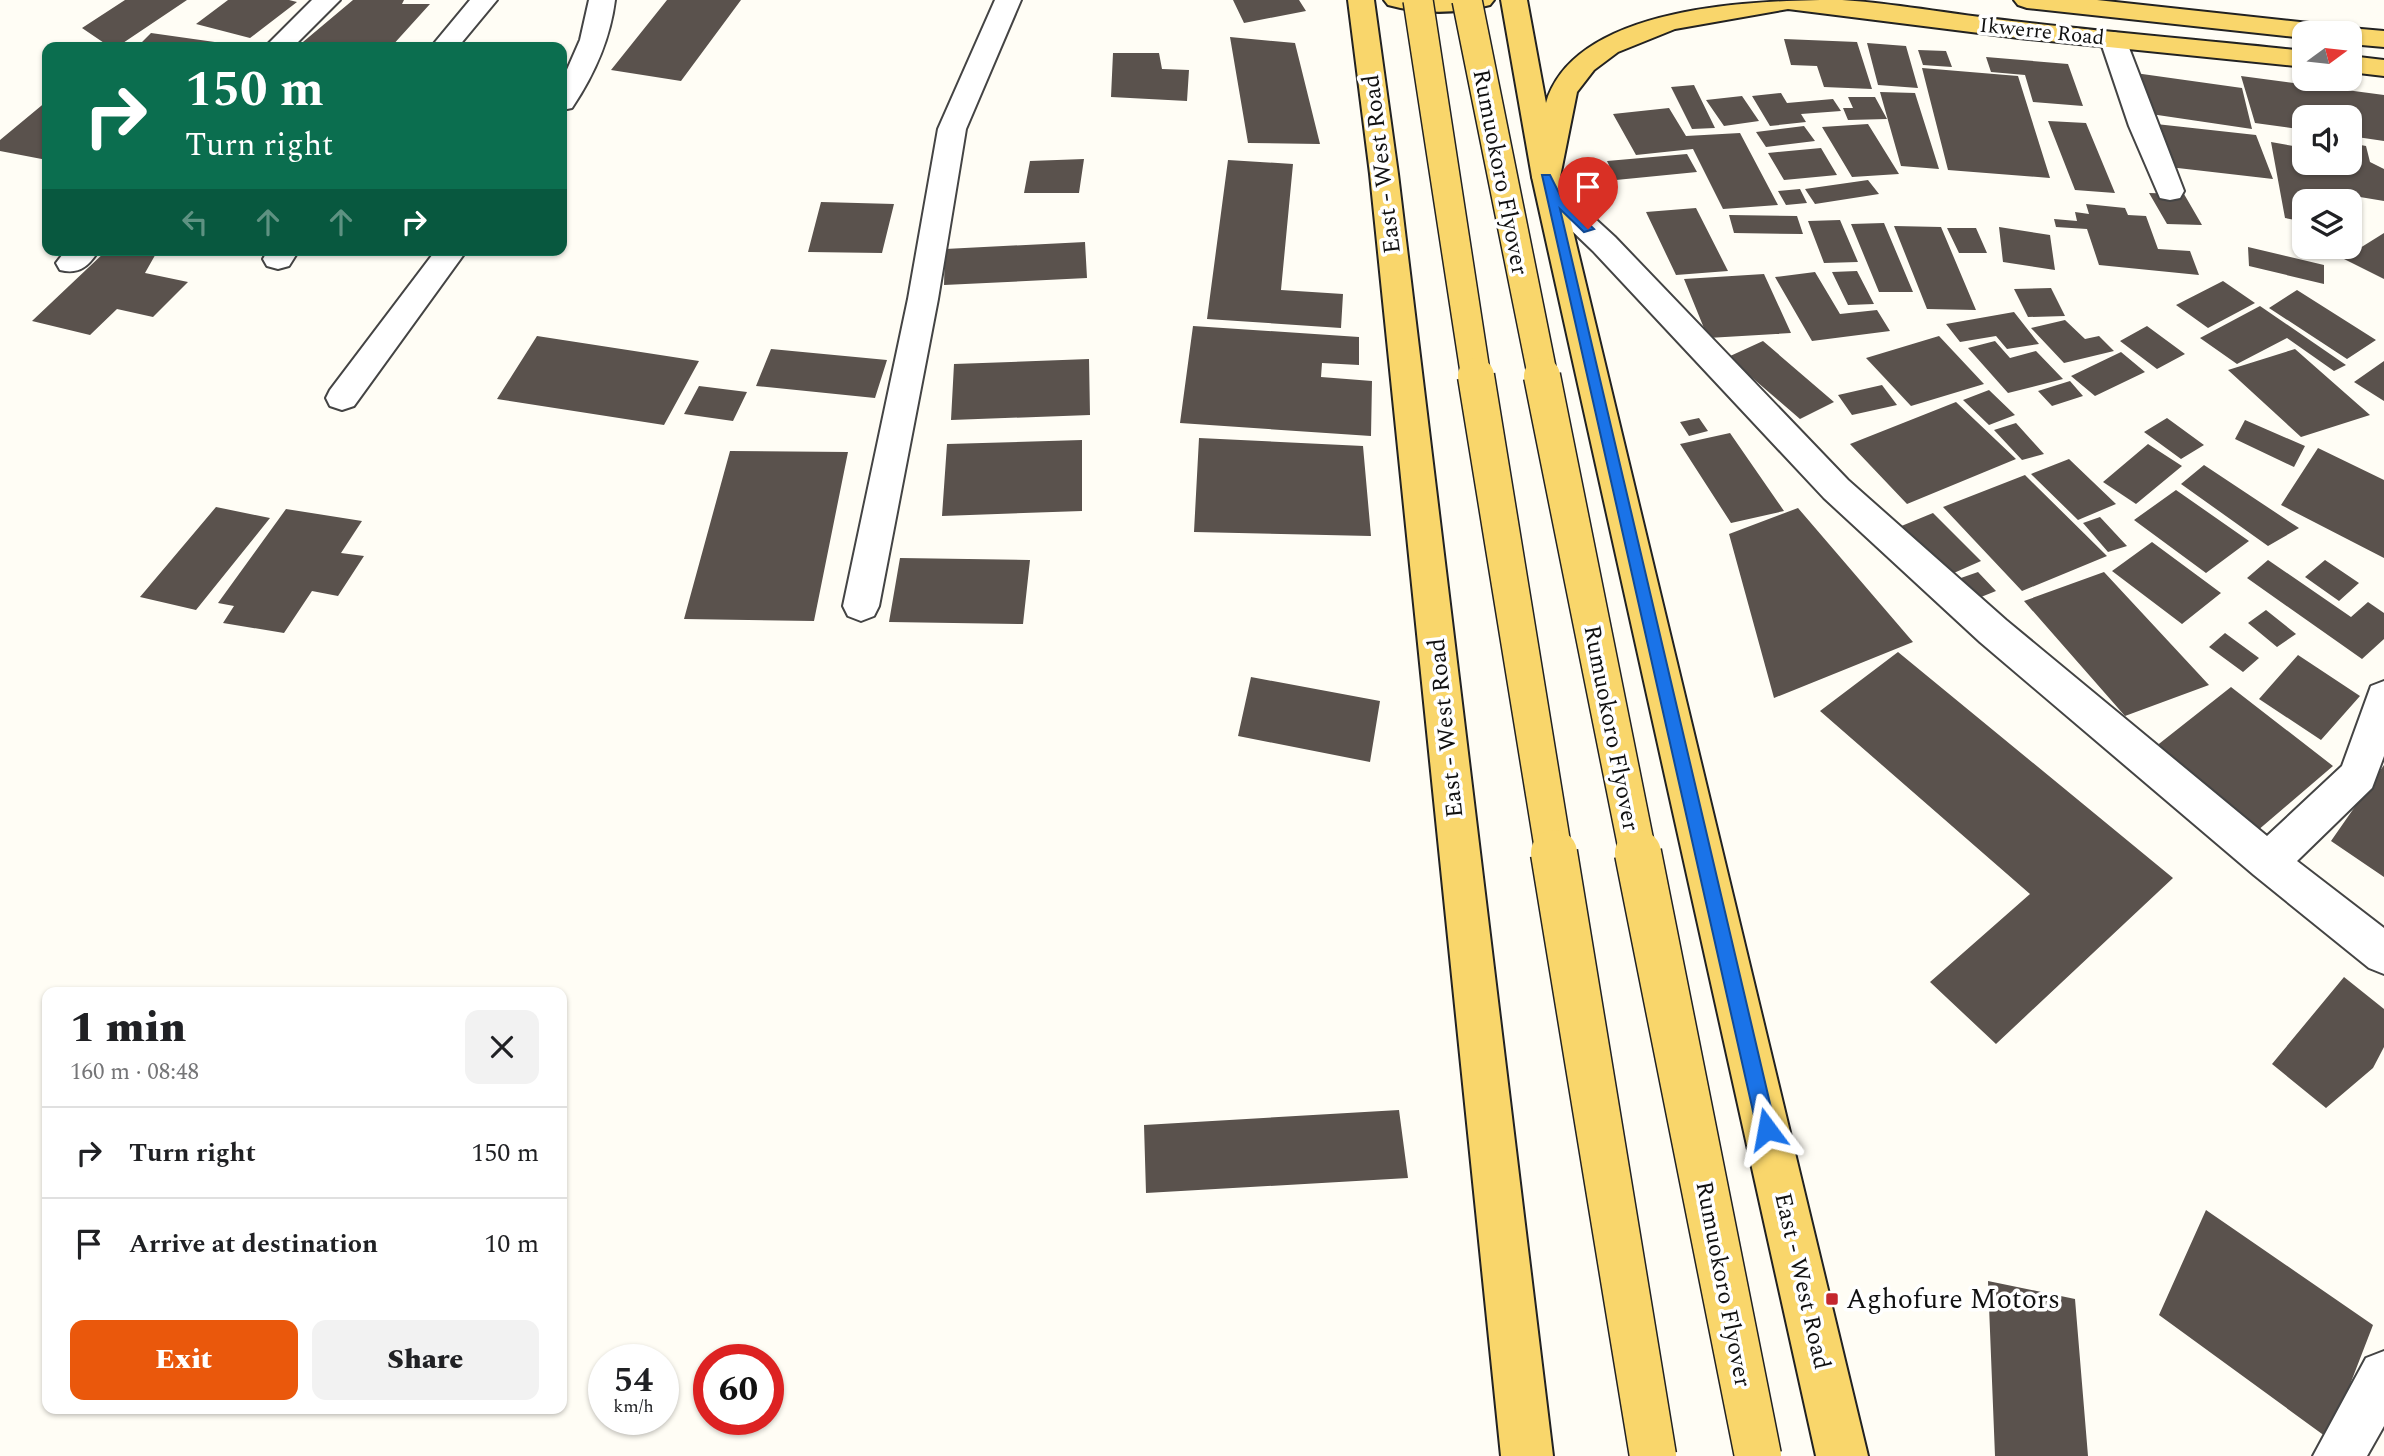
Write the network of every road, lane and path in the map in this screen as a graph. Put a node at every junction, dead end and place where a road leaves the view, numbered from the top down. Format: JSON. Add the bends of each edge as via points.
{"nodes":[{"id":1,"x":327,"y":0,"type":"edge"},
{"id":2,"x":484,"y":0,"type":"edge"},
{"id":3,"x":602,"y":0,"type":"edge"},
{"id":4,"x":1008,"y":0,"type":"edge"},
{"id":5,"x":1361,"y":0,"type":"edge"},
{"id":6,"x":1396,"y":0,"type":"edge"},
{"id":7,"x":1418,"y":0,"type":"edge"},
{"id":8,"x":1467,"y":0,"type":"edge"},
{"id":9,"x":1481,"y":0,"type":"edge"},
{"id":10,"x":1514,"y":0,"type":"edge"},
{"id":11,"x":1781,"y":0,"type":"edge"},
{"id":12,"x":2027,"y":0,"type":"edge"},
{"id":13,"x":1788,"y":1,"type":"edge"},
{"id":14,"x":2292,"y":29,"type":"edge"},
{"id":15,"x":2362,"y":37,"type":"edge"},
{"id":16,"x":2384,"y":39,"type":"edge"},
{"id":17,"x":2113,"y":40,"type":"junction"},
{"id":18,"x":283,"y":42,"type":"edge"},
{"id":19,"x":448,"y":42,"type":"edge"},
{"id":20,"x":2292,"y":59,"type":"edge"},
{"id":21,"x":2362,"y":65,"type":"edge"},
{"id":22,"x":2384,"y":68,"type":"edge"},
{"id":23,"x":567,"y":96,"type":"edge"},
{"id":24,"x":1546,"y":177,"type":"junction"},
{"id":25,"x":2170,"y":191,"type":"dead end"},
{"id":26,"x":448,"y":256,"type":"edge"},
{"id":27,"x":342,"y":398,"type":"dead end"},
{"id":28,"x":861,"y":606,"type":"dead end"},
{"id":29,"x":2384,"y":697,"type":"edge"},
{"id":30,"x":2268,"y":862,"type":"junction"},
{"id":31,"x":2384,"y":954,"type":"edge"},
{"id":32,"x":2384,"y":1376,"type":"edge"},
{"id":33,"x":1527,"y":1456,"type":"edge"},
{"id":34,"x":1653,"y":1456,"type":"edge"},
{"id":35,"x":1758,"y":1456,"type":"edge"},
{"id":36,"x":1843,"y":1456,"type":"edge"},
{"id":37,"x":2339,"y":1456,"type":"edge"}],
"edges":[{"from":1,"to":18,"type":"street"},
{"from":2,"to":19,"type":"street"},
{"from":3,"to":23,"type":"street","via":[[600,17]]},
{"from":4,"to":28,"type":"street","via":[[952,129]]},
{"from":5,"to":33,"type":"main road","name":"East - West Road"},
{"from":6,"to":9,"type":"main road","via":[[1443,5]]},
{"from":7,"to":34,"type":"main road","bridge":true},
{"from":8,"to":35,"type":"main road","name":"Rumuokoro Flyover","bridge":true},
{"from":10,"to":24,"type":"main road","name":"East - West Road"},
{"from":11,"to":13,"type":"main road","name":"Ikwerre Road"},
{"from":12,"to":14,"type":"main road","name":"Ikwerre Road"},
{"from":13,"to":17,"type":"main road","name":"Ikwerre Road"},
{"from":13,"to":24,"type":"main road","via":[[1650,29],[1615,42],[1588,61],[1565,87]]},
{"from":15,"to":16,"type":"main road"},
{"from":17,"to":20,"type":"main road","name":"Ikwerre Road"},
{"from":17,"to":25,"type":"street"},
{"from":21,"to":22,"type":"main road"},
{"from":24,"to":30,"type":"street","via":[[1556,199],[1605,244],[1836,489],[1993,631]]},
{"from":24,"to":36,"type":"main road","name":"East - West Road"},
{"from":26,"to":27,"type":"street"},
{"from":29,"to":30,"type":"street","via":[[2358,776]]},
{"from":30,"to":31,"type":"street"},
{"from":32,"to":37,"type":"street"}]}
